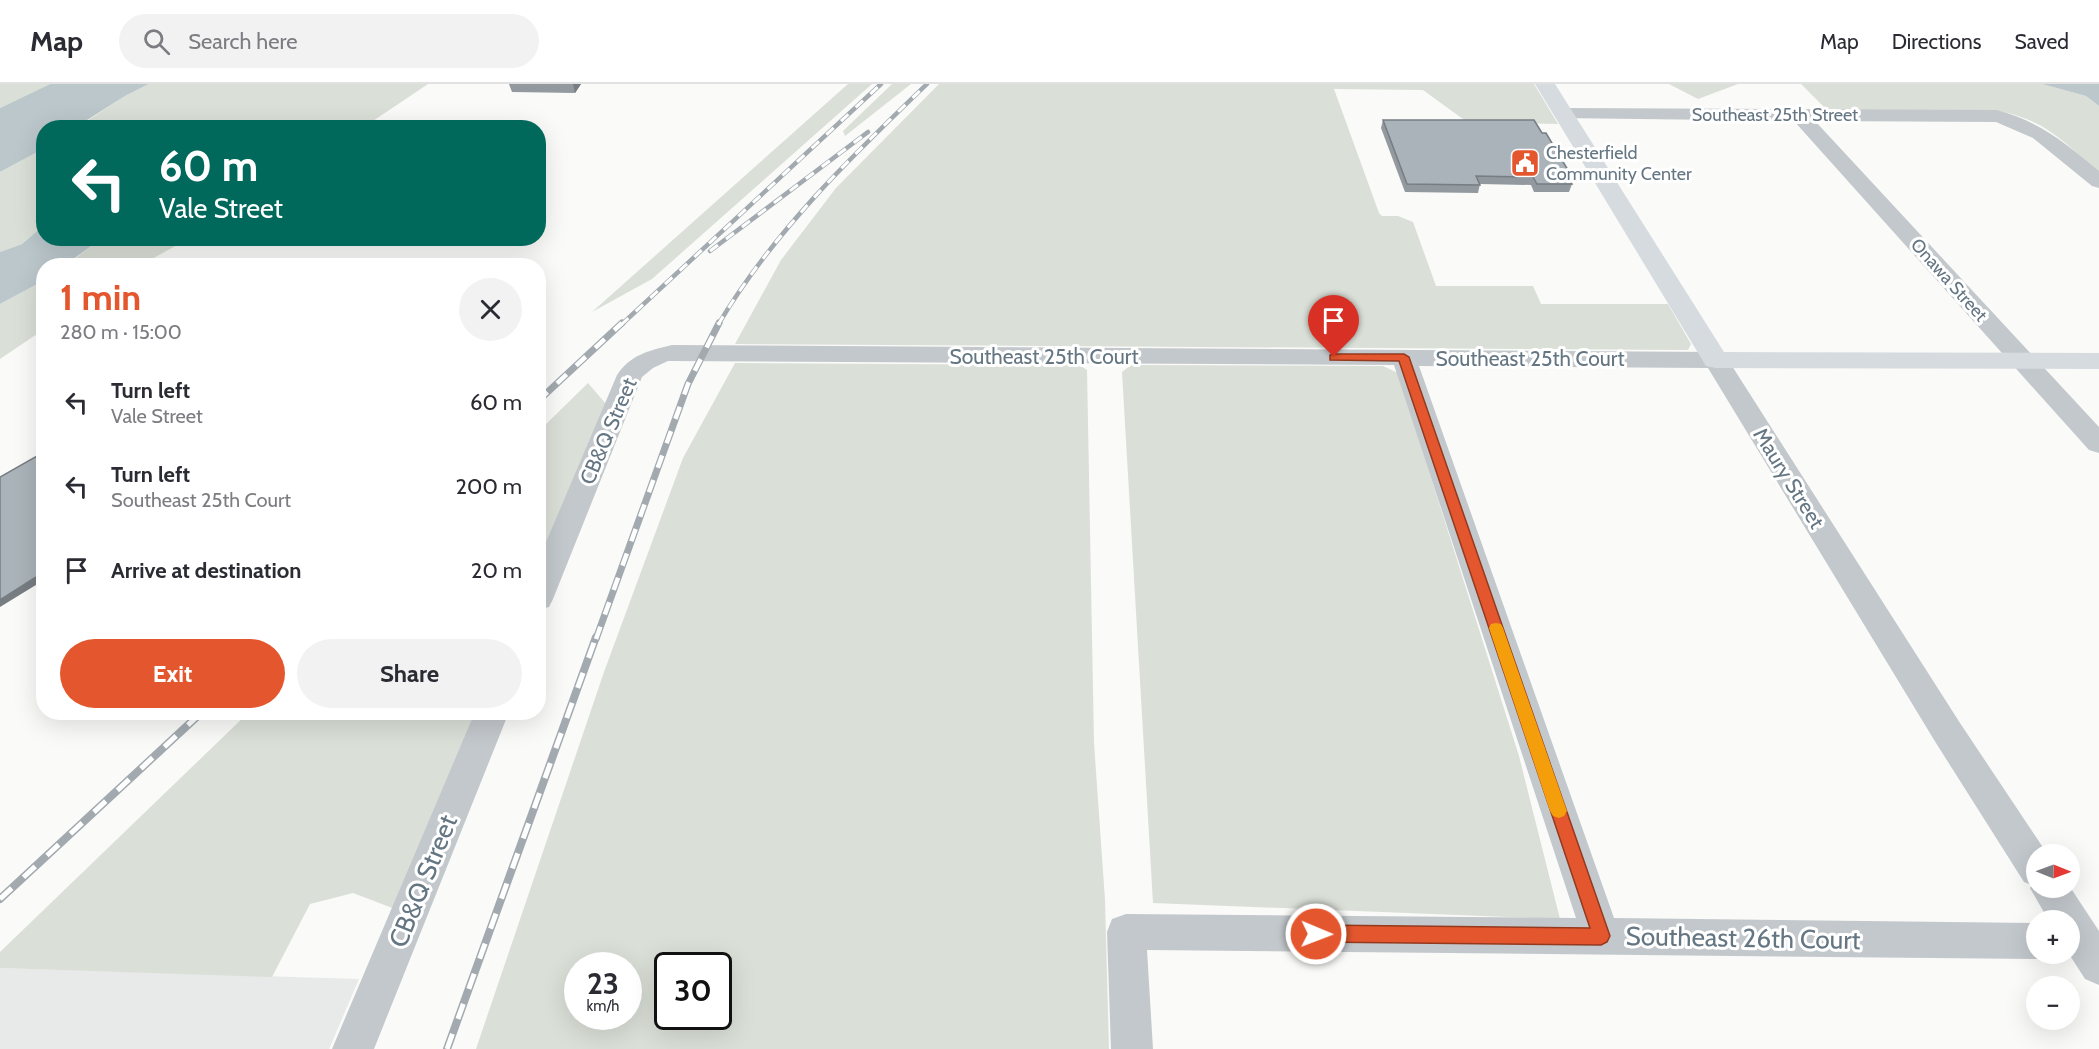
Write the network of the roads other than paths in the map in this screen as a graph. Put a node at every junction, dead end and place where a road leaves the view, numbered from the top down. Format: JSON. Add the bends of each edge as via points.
{"nodes":[{"id":1,"x":1545,"y":84,"type":"edge"},
{"id":2,"x":1565,"y":114,"type":"junction"},
{"id":3,"x":1799,"y":115,"type":"junction"},
{"id":4,"x":2099,"y":182,"type":"edge"},
{"id":5,"x":672,"y":353,"type":"joint"},
{"id":6,"x":1404,"y":357,"type":"junction"},
{"id":7,"x":1716,"y":360,"type":"junction"},
{"id":8,"x":2023,"y":361,"type":"junction"},
{"id":9,"x":2099,"y":361,"type":"edge"},
{"id":10,"x":2099,"y":444,"type":"edge"},
{"id":11,"x":546,"y":580,"type":"edge"},
{"id":12,"x":489,"y":720,"type":"edge"},
{"id":13,"x":2026,"y":853,"type":"edge"},
{"id":14,"x":2056,"y":898,"type":"edge"},
{"id":15,"x":1601,"y":936,"type":"junction"},
{"id":16,"x":2026,"y":941,"type":"edge"},
{"id":17,"x":2088,"y":948,"type":"edge"},
{"id":18,"x":353,"y":1049,"type":"edge"},
{"id":19,"x":1132,"y":1049,"type":"edge"}],
"edges":[{"from":1,"to":2,"type":"main road","name":"Maury Street"},
{"from":2,"to":3,"type":"street","name":"Southeast 25th Street"},
{"from":2,"to":7,"type":"main road","name":"Maury Street"},
{"from":3,"to":4,"type":"street","name":"Southeast 25th Street","via":[[1984,115],[2014,120],[2029,125]]},
{"from":3,"to":8,"type":"street","name":"Onawa Street"},
{"from":5,"to":6,"type":"street","name":"Southeast 25th Court"},
{"from":5,"to":11,"type":"street","name":"CB&Q Street","via":[[648,359],[630,375]]},
{"from":6,"to":7,"type":"street","name":"Southeast 25th Court"},
{"from":6,"to":15,"type":"street"},
{"from":7,"to":8,"type":"main road","name":"Southeast 25th Court"},
{"from":7,"to":13,"type":"street","name":"Maury Street"},
{"from":8,"to":9,"type":"main road","name":"Southeast 25th Court"},
{"from":8,"to":10,"type":"street","name":"Onawa Street"},
{"from":12,"to":18,"type":"street","name":"CB&Q Street"},
{"from":14,"to":17,"type":"street"},
{"from":15,"to":16,"type":"street","name":"Southeast 26th Court"},
{"from":15,"to":19,"type":"street","name":"Southeast 26th Court","via":[[1126,932]]}]}
